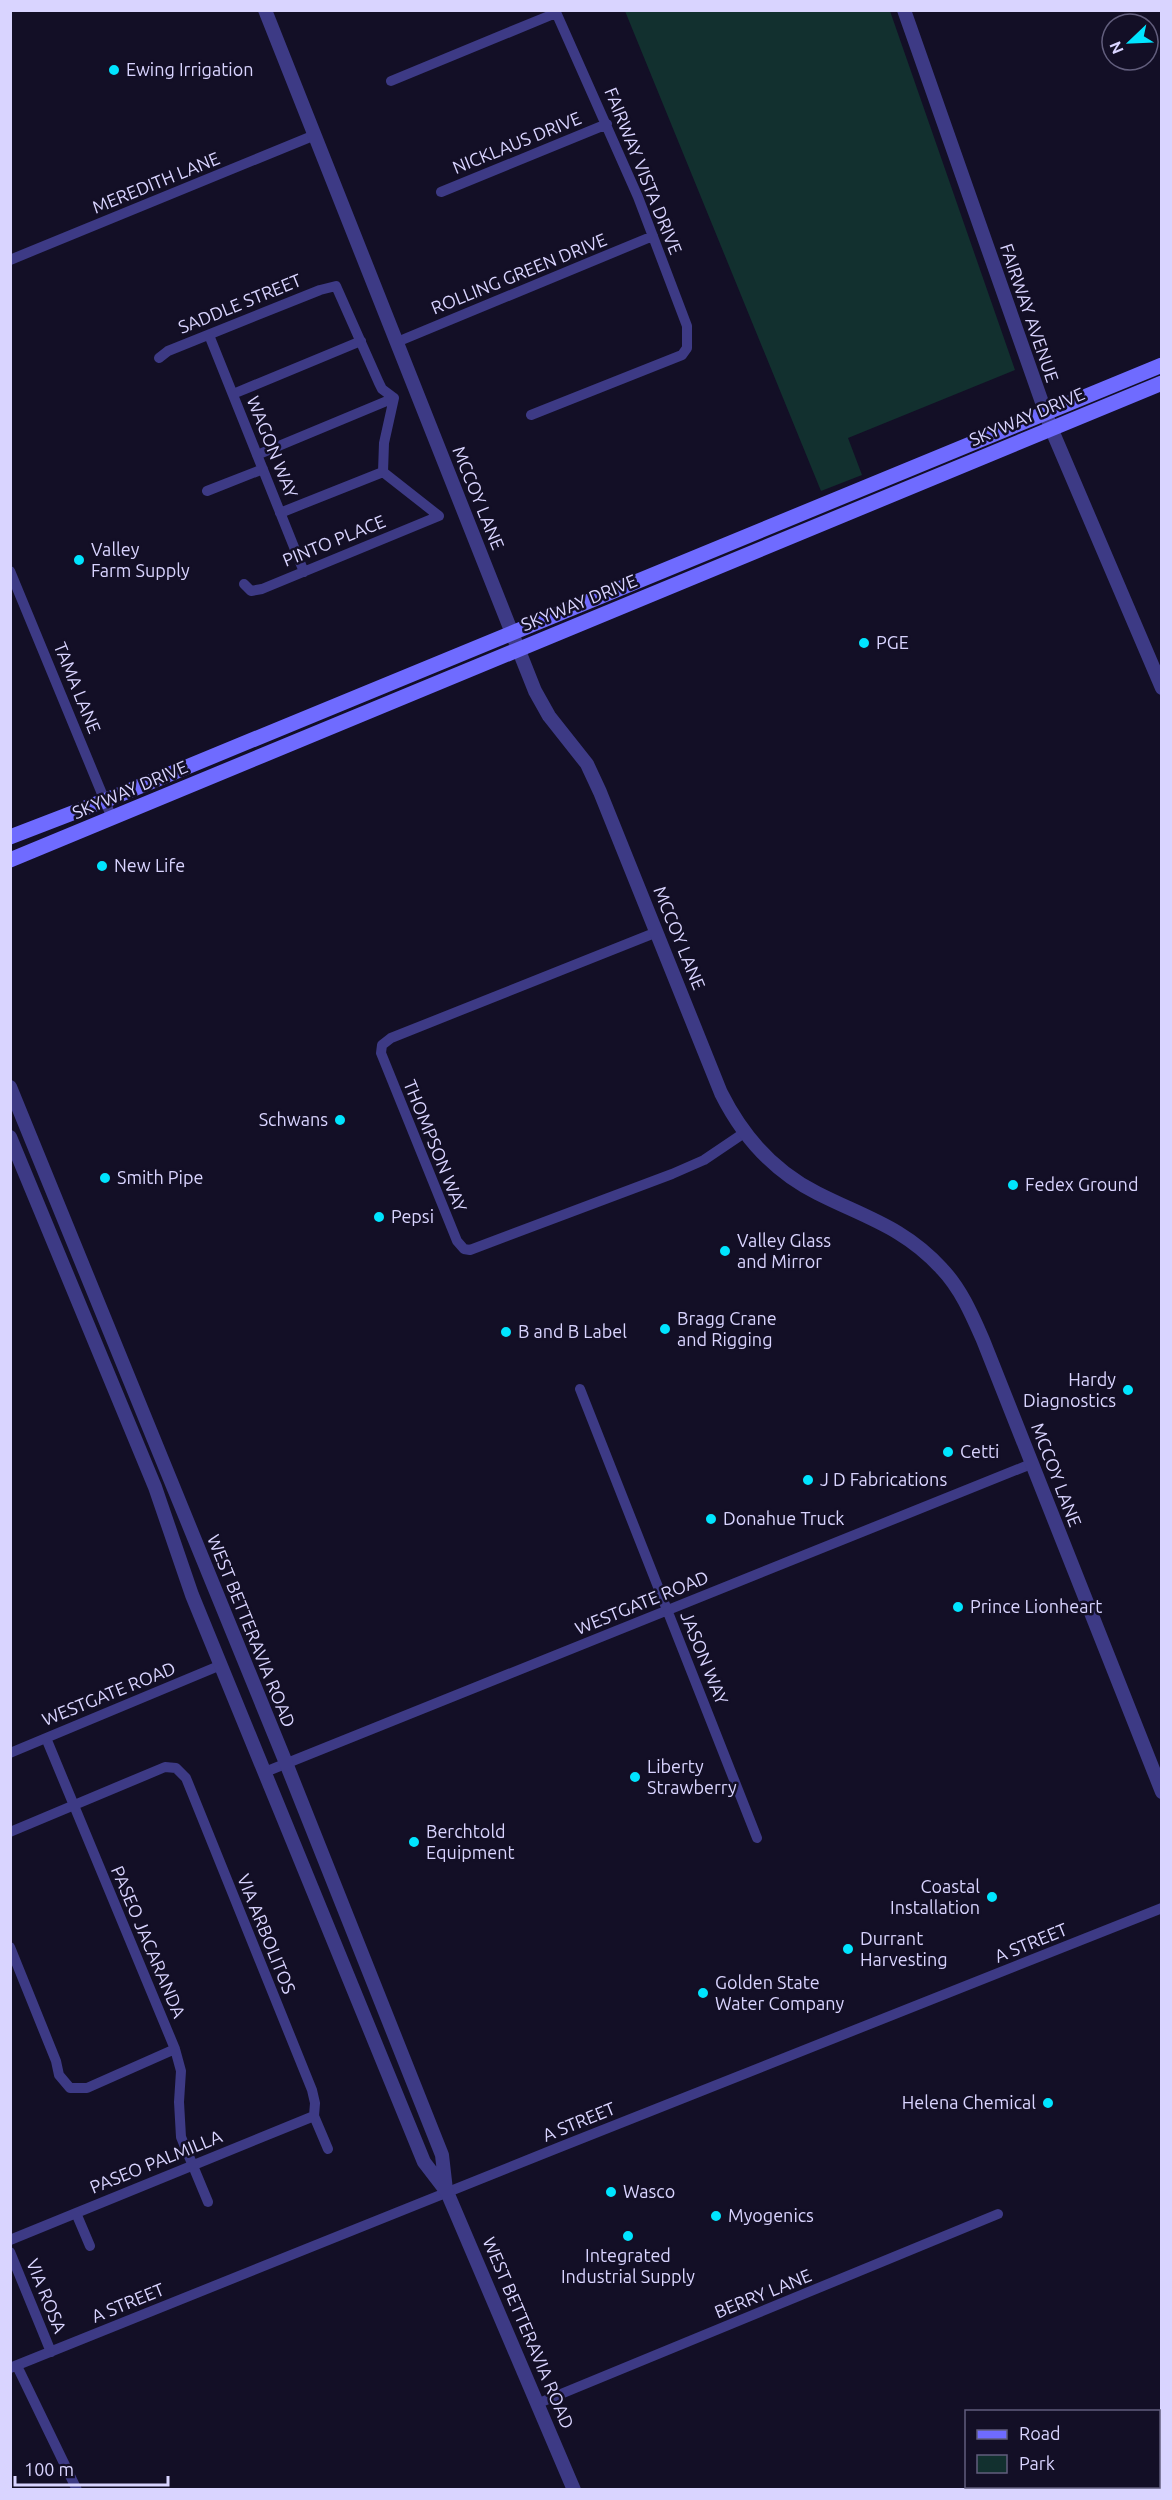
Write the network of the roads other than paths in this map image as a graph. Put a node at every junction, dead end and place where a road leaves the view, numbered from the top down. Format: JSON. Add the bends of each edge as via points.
{"nodes":[{"id":1,"x":265,"y":10,"type":"edge"},
{"id":2,"x":904,"y":10,"type":"edge"},
{"id":3,"x":556,"y":12,"type":"edge"},
{"id":4,"x":391,"y":81,"type":"dead end"},
{"id":5,"x":607,"y":124,"type":"junction"},
{"id":6,"x":315,"y":135,"type":"junction"},
{"id":7,"x":441,"y":192,"type":"dead end"},
{"id":8,"x":653,"y":236,"type":"junction"},
{"id":9,"x":10,"y":260,"type":"edge"},
{"id":10,"x":209,"y":335,"type":"junction"},
{"id":11,"x":361,"y":340,"type":"junction"},
{"id":12,"x":398,"y":342,"type":"junction"},
{"id":13,"x":159,"y":358,"type":"dead end"},
{"id":14,"x":1161,"y":365,"type":"edge"},
{"id":15,"x":1161,"y":383,"type":"edge"},
{"id":16,"x":233,"y":394,"type":"junction"},
{"id":17,"x":394,"y":398,"type":"junction"},
{"id":18,"x":1045,"y":413,"type":"junction"},
{"id":19,"x":531,"y":415,"type":"dead end"},
{"id":20,"x":1051,"y":428,"type":"junction"},
{"id":21,"x":258,"y":455,"type":"junction"},
{"id":22,"x":263,"y":469,"type":"junction"},
{"id":23,"x":383,"y":472,"type":"junction"},
{"id":24,"x":207,"y":491,"type":"dead end"},
{"id":25,"x":280,"y":513,"type":"junction"},
{"id":26,"x":10,"y":571,"type":"edge"},
{"id":27,"x":304,"y":572,"type":"junction"},
{"id":28,"x":244,"y":584,"type":"dead end"},
{"id":29,"x":512,"y":632,"type":"junction"},
{"id":30,"x":518,"y":649,"type":"junction"},
{"id":31,"x":1161,"y":688,"type":"edge"},
{"id":32,"x":105,"y":801,"type":"junction"},
{"id":33,"x":112,"y":818,"type":"junction"},
{"id":34,"x":10,"y":837,"type":"edge"},
{"id":35,"x":10,"y":860,"type":"edge"},
{"id":36,"x":657,"y":932,"type":"junction"},
{"id":37,"x":10,"y":1087,"type":"edge"},
{"id":38,"x":744,"y":1133,"type":"junction"},
{"id":39,"x":10,"y":1137,"type":"edge"},
{"id":40,"x":580,"y":1389,"type":"dead end"},
{"id":41,"x":1031,"y":1464,"type":"junction"},
{"id":42,"x":667,"y":1610,"type":"junction"},
{"id":43,"x":221,"y":1665,"type":"junction"},
{"id":44,"x":46,"y":1738,"type":"junction"},
{"id":45,"x":10,"y":1754,"type":"edge"},
{"id":46,"x":286,"y":1763,"type":"junction"},
{"id":47,"x":265,"y":1772,"type":"junction"},
{"id":48,"x":1161,"y":1792,"type":"edge"},
{"id":49,"x":73,"y":1806,"type":"junction"},
{"id":50,"x":10,"y":1832,"type":"edge"},
{"id":51,"x":757,"y":1838,"type":"dead end"},
{"id":52,"x":1161,"y":1908,"type":"edge"},
{"id":53,"x":10,"y":1947,"type":"edge"},
{"id":54,"x":175,"y":2049,"type":"junction"},
{"id":55,"x":314,"y":2116,"type":"junction"},
{"id":56,"x":328,"y":2149,"type":"dead end"},
{"id":57,"x":192,"y":2165,"type":"junction"},
{"id":58,"x":447,"y":2192,"type":"junction"},
{"id":59,"x":208,"y":2202,"type":"dead end"},
{"id":60,"x":76,"y":2213,"type":"junction"},
{"id":61,"x":998,"y":2214,"type":"dead end"},
{"id":62,"x":10,"y":2240,"type":"edge"},
{"id":63,"x":90,"y":2246,"type":"dead end"},
{"id":64,"x":10,"y":2252,"type":"edge"},
{"id":65,"x":51,"y":2352,"type":"junction"},
{"id":66,"x":14,"y":2367,"type":"edge"},
{"id":67,"x":539,"y":2403,"type":"junction"},
{"id":68,"x":77,"y":2490,"type":"edge"},
{"id":69,"x":574,"y":2490,"type":"edge"}],
"edges":[{"from":1,"to":6,"type":"street","name":"MCCOY LANE"},
{"from":2,"to":18,"type":"street","name":"FAIRWAY AVENUE"},
{"from":3,"to":4,"type":"street"},
{"from":3,"to":5,"type":"street","name":"FAIRWAY VISTA DRIVE"},
{"from":5,"to":7,"type":"street","name":"NICKLAUS DRIVE"},
{"from":5,"to":8,"type":"street","name":"FAIRWAY VISTA DRIVE"},
{"from":6,"to":9,"type":"street","name":"MEREDITH LANE"},
{"from":6,"to":12,"type":"street","name":"MCCOY LANE"},
{"from":8,"to":12,"type":"street","name":"ROLLING GREEN DRIVE"},
{"from":8,"to":19,"type":"street","name":"FAIRWAY VISTA DRIVE","via":[[687,326],[687,348],[682,355]]},
{"from":10,"to":11,"type":"street","name":"SADDLE STREET","via":[[336,286]]},
{"from":10,"to":13,"type":"street","name":"SADDLE STREET"},
{"from":10,"to":16,"type":"street","name":"WAGON WAY"},
{"from":11,"to":16,"type":"street"},
{"from":11,"to":17,"type":"street","via":[[378,383]]},
{"from":12,"to":29,"type":"street","name":"MCCOY LANE"},
{"from":14,"to":18,"type":"main road","name":"SKYWAY DRIVE"},
{"from":15,"to":20,"type":"main road","name":"SKYWAY DRIVE"},
{"from":16,"to":21,"type":"street","name":"WAGON WAY"},
{"from":17,"to":21,"type":"street"},
{"from":17,"to":23,"type":"street","via":[[384,443]]},
{"from":18,"to":20,"type":"street","name":"FAIRWAY AVENUE"},
{"from":18,"to":29,"type":"main road","name":"SKYWAY DRIVE"},
{"from":20,"to":30,"type":"main road","name":"SKYWAY DRIVE"},
{"from":20,"to":31,"type":"street","name":"FAIRWAY AVENUE"},
{"from":21,"to":22,"type":"street","name":"WAGON WAY"},
{"from":22,"to":24,"type":"street"},
{"from":22,"to":25,"type":"street","name":"WAGON WAY"},
{"from":23,"to":25,"type":"street"},
{"from":23,"to":27,"type":"street","name":"PINTO PLACE","via":[[439,516]]},
{"from":25,"to":27,"type":"street","name":"WAGON WAY"},
{"from":26,"to":32,"type":"street","name":"TAMA LANE"},
{"from":27,"to":28,"type":"street","name":"PINTO PLACE","via":[[256,590]]},
{"from":29,"to":30,"type":"street","name":"MCCOY LANE"},
{"from":29,"to":32,"type":"main road","name":"SKYWAY DRIVE"},
{"from":30,"to":33,"type":"main road","name":"SKYWAY DRIVE"},
{"from":30,"to":36,"type":"street","name":"MCCOY LANE","via":[[549,716],[587,764]]},
{"from":32,"to":33,"type":"street","name":"TAMA LANE"},
{"from":32,"to":34,"type":"main road","name":"SKYWAY DRIVE"},
{"from":33,"to":35,"type":"main road","name":"SKYWAY DRIVE"},
{"from":36,"to":38,"type":"street","name":"MCCOY LANE","via":[[721,1093]]},
{"from":36,"to":38,"type":"street","name":"THOMPSON WAY","via":[[382,1044],[381,1053],[452,1231],[464,1249],[470,1250],[672,1174],[704,1160]]},
{"from":37,"to":46,"type":"street","name":"WEST BETTERAVIA ROAD"},
{"from":38,"to":41,"type":"street","name":"MCCOY LANE","via":[[773,1164],[800,1184],[902,1234],[944,1270],[981,1334]]},
{"from":39,"to":43,"type":"street","name":"WEST BETTERAVIA ROAD","via":[[155,1487]]},
{"from":40,"to":42,"type":"street","name":"JASON WAY"},
{"from":41,"to":42,"type":"street","name":"WESTGATE ROAD"},
{"from":41,"to":48,"type":"street","name":"MCCOY LANE"},
{"from":42,"to":46,"type":"street","name":"WESTGATE ROAD"},
{"from":42,"to":51,"type":"street","name":"JASON WAY"},
{"from":43,"to":44,"type":"street","name":"WESTGATE ROAD"},
{"from":43,"to":47,"type":"street","name":"WEST BETTERAVIA ROAD"},
{"from":44,"to":45,"type":"street","name":"WESTGATE ROAD"},
{"from":44,"to":49,"type":"street","name":"PASEO JACARANDA"},
{"from":46,"to":47,"type":"street","name":"WESTGATE ROAD"},
{"from":46,"to":58,"type":"street","name":"WEST BETTERAVIA ROAD","via":[[442,2155]]},
{"from":47,"to":58,"type":"street","name":"WEST BETTERAVIA ROAD","via":[[424,2162]]},
{"from":49,"to":50,"type":"street"},
{"from":49,"to":54,"type":"street","name":"PASEO JACARANDA"},
{"from":49,"to":55,"type":"street","name":"VIA ARBOLITOS","via":[[165,1767],[176,1768],[186,1778],[312,2090]]},
{"from":52,"to":58,"type":"street","name":"A STREET"},
{"from":53,"to":54,"type":"street","via":[[59,2075],[70,2088],[87,2088]]},
{"from":54,"to":57,"type":"street","name":"PASEO JACARANDA","via":[[181,2071],[182,2137]]},
{"from":55,"to":56,"type":"street","name":"VIA ARBOLITOS"},
{"from":55,"to":57,"type":"street","name":"PASEO PALMILLA"},
{"from":57,"to":59,"type":"street","name":"PASEO JACARANDA"},
{"from":57,"to":60,"type":"street","name":"PASEO PALMILLA"},
{"from":58,"to":65,"type":"street","name":"A STREET"},
{"from":58,"to":67,"type":"street","name":"WEST BETTERAVIA ROAD"},
{"from":60,"to":62,"type":"street","name":"PASEO PALMILLA"},
{"from":60,"to":63,"type":"street"},
{"from":61,"to":67,"type":"street","name":"BERRY LANE"},
{"from":64,"to":65,"type":"street","name":"VIA ROSA"},
{"from":65,"to":66,"type":"street","name":"A STREET"},
{"from":66,"to":68,"type":"street"},
{"from":67,"to":69,"type":"street","name":"WEST BETTERAVIA ROAD"}]}
